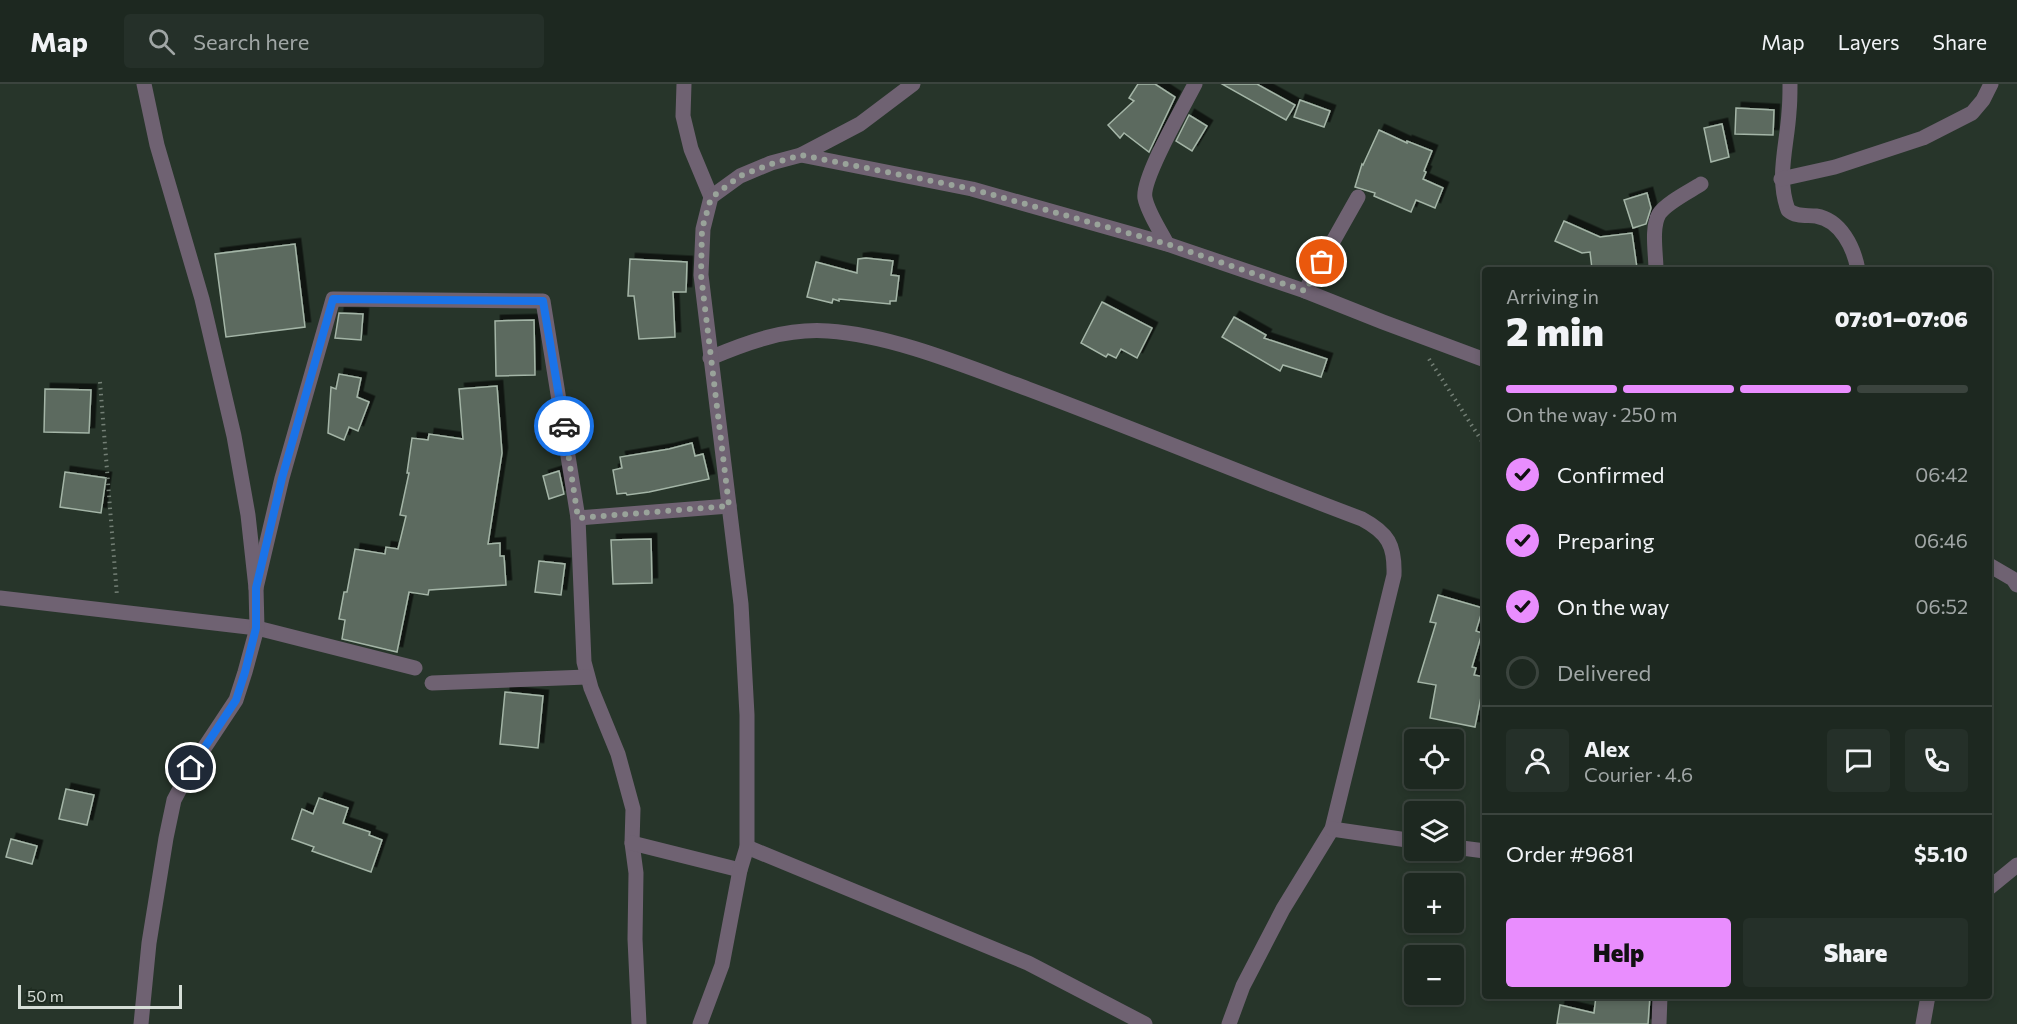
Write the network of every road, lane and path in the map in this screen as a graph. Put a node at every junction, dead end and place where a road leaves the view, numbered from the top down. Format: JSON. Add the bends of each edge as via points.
{"nodes":[{"id":1,"x":144,"y":84,"type":"edge"},
{"id":2,"x":684,"y":84,"type":"edge"},
{"id":3,"x":913,"y":84,"type":"edge"},
{"id":4,"x":1195,"y":84,"type":"edge"},
{"id":5,"x":1790,"y":84,"type":"edge"},
{"id":6,"x":1991,"y":84,"type":"edge"},
{"id":7,"x":801,"y":155,"type":"junction"},
{"id":8,"x":1781,"y":179,"type":"junction"},
{"id":9,"x":1701,"y":184,"type":"dead end"},
{"id":10,"x":1358,"y":197,"type":"dead end"},
{"id":11,"x":711,"y":198,"type":"junction"},
{"id":12,"x":1167,"y":244,"type":"junction"},
{"id":13,"x":1656,"y":267,"type":"edge"},
{"id":14,"x":1857,"y":267,"type":"edge"},
{"id":15,"x":1305,"y":291,"type":"junction"},
{"id":16,"x":1413,"y":333,"type":"junction"},
{"id":17,"x":710,"y":358,"type":"junction"},
{"id":18,"x":1482,"y":359,"type":"edge"},
{"id":19,"x":100,"y":382,"type":"dead end"},
{"id":20,"x":1482,"y":442,"type":"edge"},
{"id":21,"x":729,"y":506,"type":"junction"},
{"id":22,"x":578,"y":518,"type":"junction"},
{"id":23,"x":1992,"y":567,"type":"edge"},
{"id":24,"x":2017,"y":585,"type":"edge"},
{"id":25,"x":256,"y":588,"type":"junction"},
{"id":26,"x":0,"y":598,"type":"edge"},
{"id":27,"x":118,"y":611,"type":"junction"},
{"id":28,"x":256,"y":628,"type":"junction"},
{"id":29,"x":415,"y":668,"type":"dead end"},
{"id":30,"x":587,"y":677,"type":"junction"},
{"id":31,"x":432,"y":683,"type":"dead end"},
{"id":32,"x":1332,"y":829,"type":"junction"},
{"id":33,"x":1404,"y":840,"type":"edge"},
{"id":34,"x":632,"y":843,"type":"junction"},
{"id":35,"x":747,"y":847,"type":"junction"},
{"id":36,"x":1464,"y":848,"type":"edge"},
{"id":37,"x":1482,"y":851,"type":"edge"},
{"id":38,"x":2017,"y":865,"type":"edge"},
{"id":39,"x":741,"y":870,"type":"junction"},
{"id":40,"x":1992,"y":886,"type":"edge"},
{"id":41,"x":1659,"y":999,"type":"edge"},
{"id":42,"x":1927,"y":999,"type":"edge"},
{"id":43,"x":141,"y":1024,"type":"edge"},
{"id":44,"x":639,"y":1024,"type":"edge"},
{"id":45,"x":700,"y":1024,"type":"edge"},
{"id":46,"x":1145,"y":1024,"type":"edge"},
{"id":47,"x":1228,"y":1024,"type":"edge"},
{"id":48,"x":1659,"y":1024,"type":"edge"},
{"id":49,"x":1923,"y":1024,"type":"edge"}],
"edges":[{"from":1,"to":25,"type":"street","via":[[234,436]]},
{"from":2,"to":11,"type":"street","via":[[682,116]]},
{"from":3,"to":7,"type":"street","via":[[860,124]]},
{"from":4,"to":12,"type":"street","via":[[1144,189],[1145,200]]},
{"from":5,"to":8,"type":"street"},
{"from":6,"to":8,"type":"street","via":[[1972,113],[1923,138],[1835,167]]},
{"from":7,"to":11,"type":"street","via":[[740,176]]},
{"from":7,"to":12,"type":"street","via":[[972,189]]},
{"from":8,"to":14,"type":"street","via":[[1788,210],[1835,224],[1850,246]]},
{"from":9,"to":13,"type":"street","via":[[1658,215]]},
{"from":10,"to":15,"type":"street"},
{"from":11,"to":17,"type":"street","via":[[702,229],[701,275]]},
{"from":12,"to":15,"type":"street"},
{"from":15,"to":16,"type":"street"},
{"from":16,"to":18,"type":"street"},
{"from":16,"to":20,"type":"path"},
{"from":17,"to":21,"type":"street"},
{"from":17,"to":32,"type":"street","via":[[749,342],[789,332],[828,331],[874,338],[952,361],[1377,527],[1392,549],[1394,575]]},
{"from":19,"to":27,"type":"path"},
{"from":21,"to":22,"type":"street"},
{"from":21,"to":35,"type":"street","via":[[737,560],[747,715]]},
{"from":22,"to":25,"type":"street","via":[[543,301],[333,299],[282,478]]},
{"from":22,"to":30,"type":"street"},
{"from":23,"to":24,"type":"street"},
{"from":25,"to":28,"type":"street"},
{"from":26,"to":27,"type":"street"},
{"from":27,"to":28,"type":"street"},
{"from":28,"to":29,"type":"street"},
{"from":28,"to":43,"type":"street","via":[[236,700],[174,800]]},
{"from":30,"to":31,"type":"street"},
{"from":30,"to":34,"type":"street","via":[[626,778],[633,809]]},
{"from":32,"to":33,"type":"street"},
{"from":32,"to":47,"type":"street","via":[[1283,909]]},
{"from":34,"to":39,"type":"street"},
{"from":34,"to":44,"type":"street"},
{"from":35,"to":39,"type":"street"},
{"from":35,"to":46,"type":"street","via":[[1028,963]]},
{"from":36,"to":37,"type":"street"},
{"from":38,"to":40,"type":"street"},
{"from":39,"to":45,"type":"street","via":[[722,965]]},
{"from":41,"to":48,"type":"street"},
{"from":42,"to":49,"type":"street"}]}
